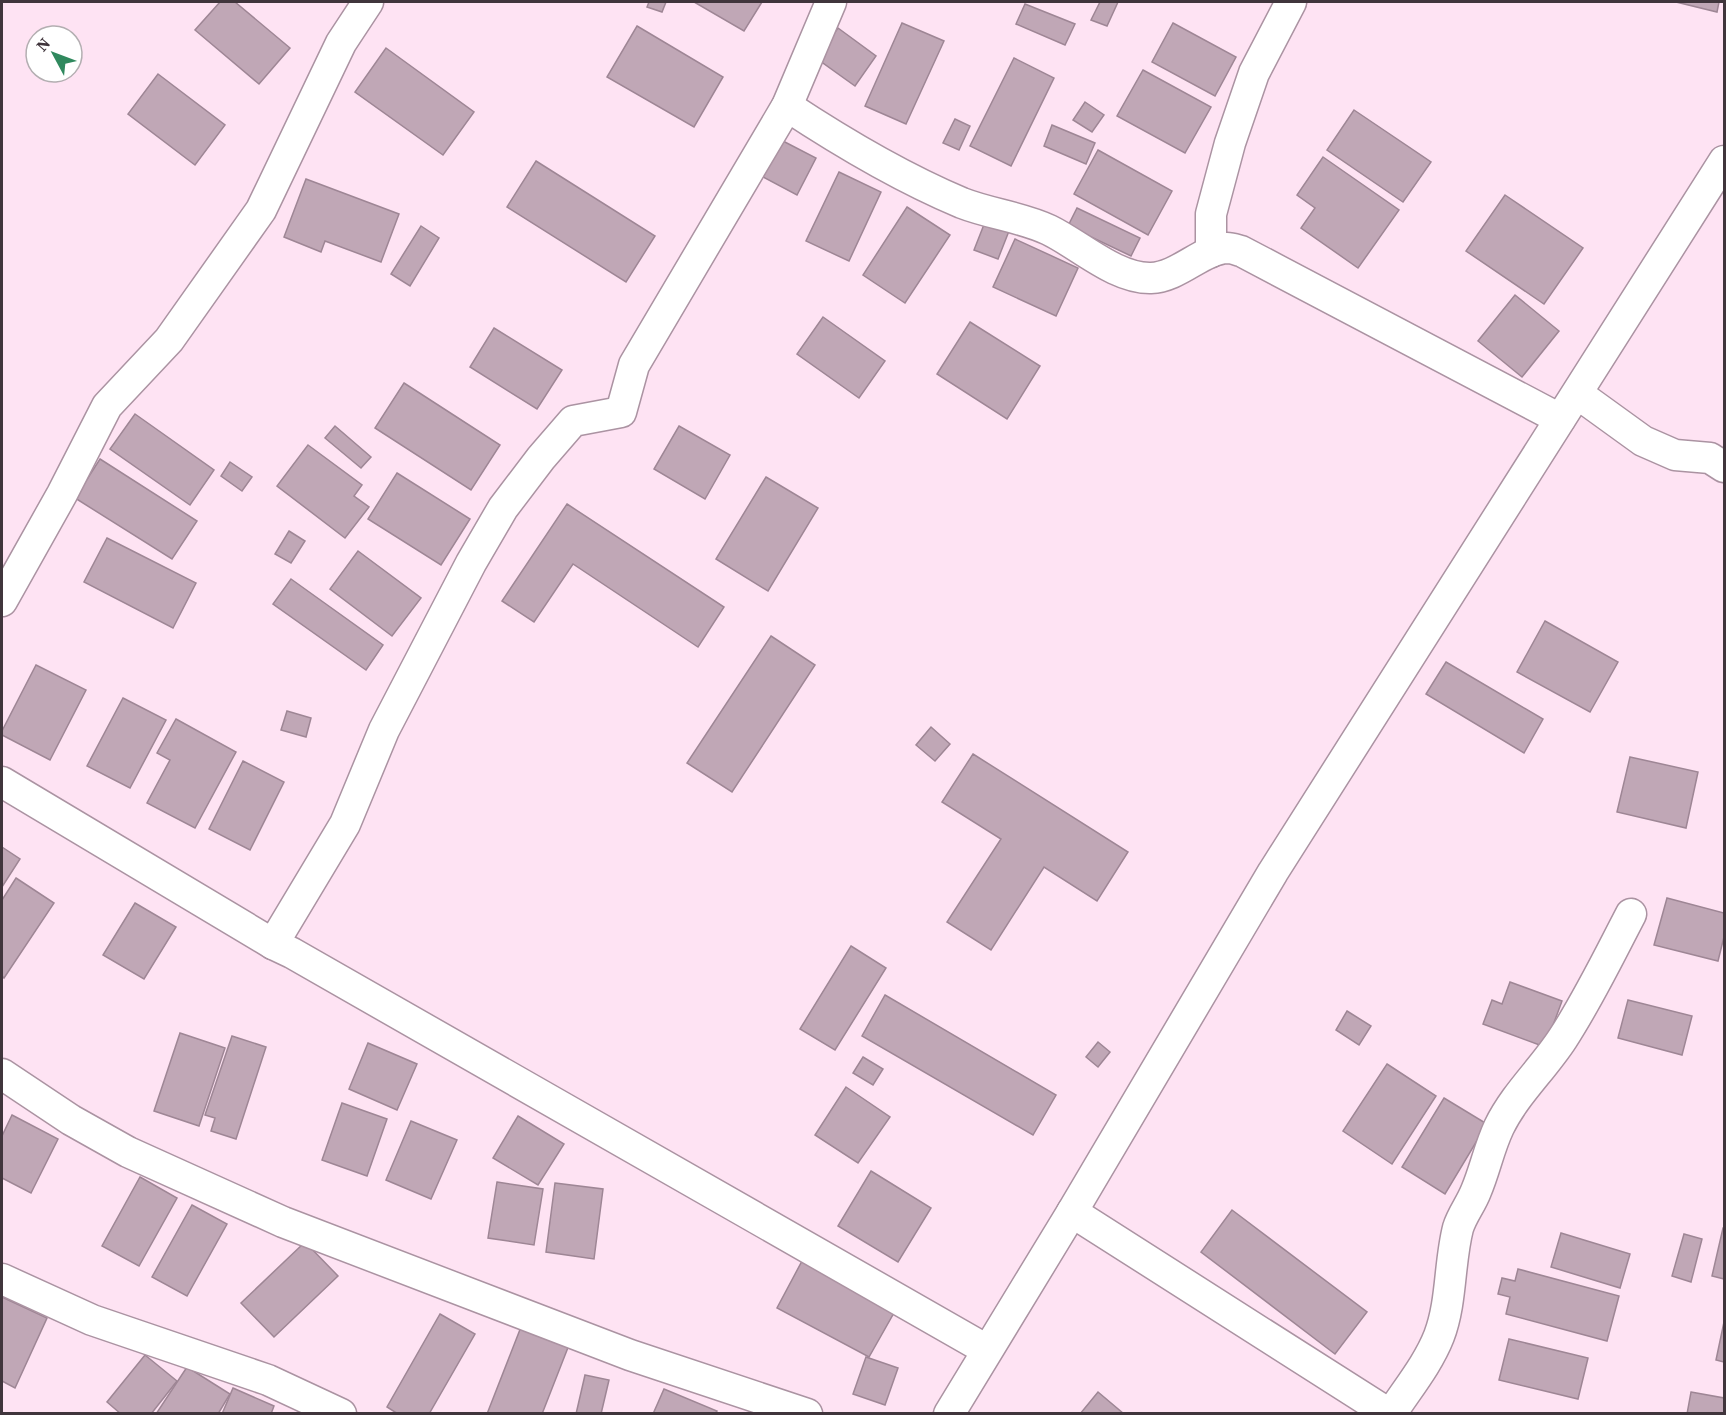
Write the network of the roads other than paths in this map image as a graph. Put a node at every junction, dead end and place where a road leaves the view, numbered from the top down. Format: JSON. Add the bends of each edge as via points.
{"nodes":[{"id":1,"x":368,"y":2,"type":"edge"},
{"id":2,"x":831,"y":2,"type":"edge"},
{"id":3,"x":1291,"y":2,"type":"edge"},
{"id":4,"x":787,"y":106,"type":"junction"},
{"id":5,"x":1725,"y":161,"type":"edge"},
{"id":6,"x":1211,"y":252,"type":"junction"},
{"id":7,"x":1578,"y":394,"type":"junction"},
{"id":8,"x":1560,"y":419,"type":"junction"},
{"id":9,"x":1725,"y":467,"type":"edge"},
{"id":10,"x":2,"y":601,"type":"edge"},
{"id":11,"x":2,"y":782,"type":"edge"},
{"id":12,"x":1631,"y":914,"type":"dead end"},
{"id":13,"x":273,"y":944,"type":"junction"},
{"id":14,"x":2,"y":1074,"type":"edge"},
{"id":15,"x":1072,"y":1212,"type":"junction"},
{"id":16,"x":2,"y":1279,"type":"edge"},
{"id":17,"x":987,"y":1350,"type":"junction"},
{"id":18,"x":341,"y":1413,"type":"edge"},
{"id":19,"x":807,"y":1413,"type":"edge"},
{"id":20,"x":949,"y":1413,"type":"edge"},
{"id":21,"x":1390,"y":1413,"type":"edge"}],
"edges":[{"from":1,"to":10,"type":"street","via":[[341,43],[261,210],[169,340],[107,406]]},
{"from":2,"to":4,"type":"street"},
{"from":3,"to":6,"type":"street","via":[[1254,73],[1230,143],[1211,214]]},
{"from":4,"to":6,"type":"street","via":[[886,167],[964,204],[1048,229],[1125,273],[1152,278],[1181,269]]},
{"from":4,"to":13,"type":"street","via":[[634,365],[621,412],[573,421],[503,508],[384,730],[345,824]]},
{"from":5,"to":7,"type":"street"},
{"from":6,"to":8,"type":"street","via":[[1227,248],[1241,251]]},
{"from":7,"to":8,"type":"street"},
{"from":7,"to":9,"type":"street","via":[[1643,441],[1675,454],[1710,458]]},
{"from":8,"to":15,"type":"street","via":[[1273,872]]},
{"from":11,"to":13,"type":"street"},
{"from":12,"to":21,"type":"street","via":[[1563,1039],[1516,1098],[1500,1126],[1458,1229],[1445,1318],[1438,1337]]},
{"from":13,"to":17,"type":"street"},
{"from":14,"to":19,"type":"street","via":[[128,1152],[284,1222],[630,1355]]},
{"from":15,"to":17,"type":"street"},
{"from":15,"to":21,"type":"street"},
{"from":16,"to":18,"type":"street","via":[[92,1320],[268,1380]]},
{"from":17,"to":20,"type":"street"}]}
